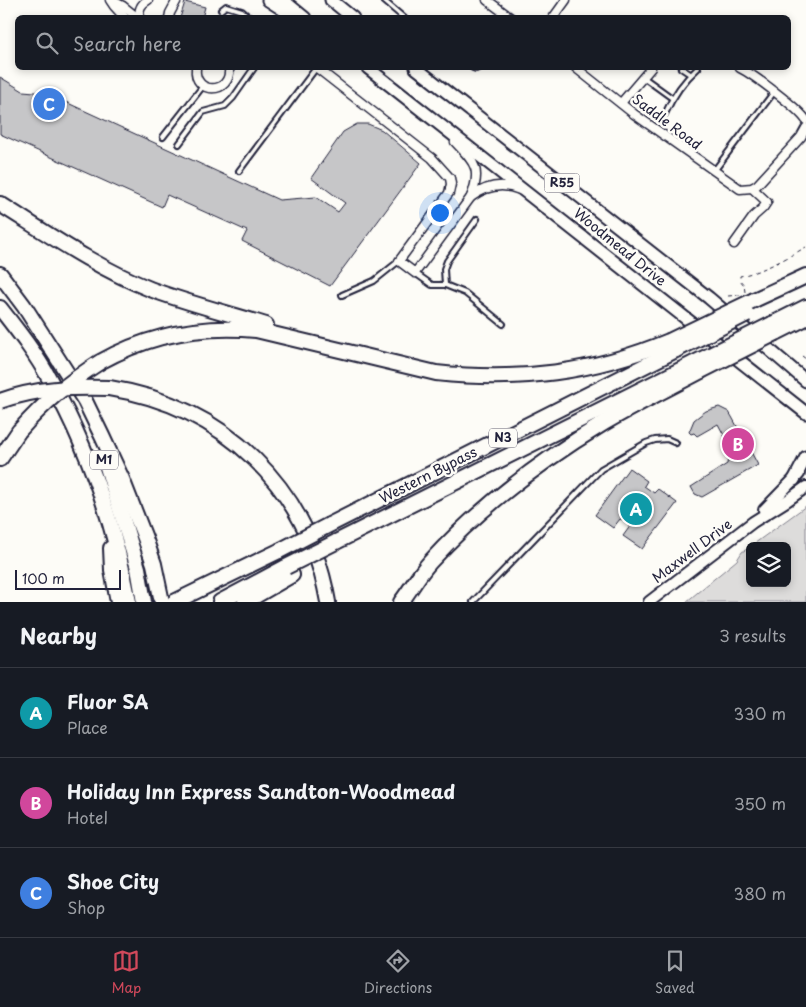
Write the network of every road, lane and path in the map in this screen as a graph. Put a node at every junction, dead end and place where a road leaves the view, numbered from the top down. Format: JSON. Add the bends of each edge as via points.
{"nodes":[{"id":1,"x":111,"y":0,"type":"edge"},
{"id":2,"x":148,"y":0,"type":"edge"},
{"id":3,"x":177,"y":0,"type":"edge"},
{"id":4,"x":268,"y":0,"type":"edge"},
{"id":5,"x":283,"y":0,"type":"edge"},
{"id":6,"x":331,"y":0,"type":"edge"},
{"id":7,"x":382,"y":0,"type":"edge"},
{"id":8,"x":487,"y":0,"type":"edge"},
{"id":9,"x":566,"y":0,"type":"edge"},
{"id":10,"x":221,"y":10,"type":"dead end"},
{"id":11,"x":122,"y":15,"type":"edge"},
{"id":12,"x":135,"y":15,"type":"edge"},
{"id":13,"x":139,"y":15,"type":"edge"},
{"id":14,"x":170,"y":15,"type":"edge"},
{"id":15,"x":247,"y":15,"type":"edge"},
{"id":16,"x":291,"y":15,"type":"edge"},
{"id":17,"x":301,"y":15,"type":"edge"},
{"id":18,"x":349,"y":15,"type":"edge"},
{"id":19,"x":400,"y":15,"type":"edge"},
{"id":20,"x":508,"y":15,"type":"edge"},
{"id":21,"x":555,"y":15,"type":"edge"},
{"id":22,"x":229,"y":70,"type":"edge"},
{"id":23,"x":235,"y":70,"type":"edge"},
{"id":24,"x":253,"y":70,"type":"edge"},
{"id":25,"x":315,"y":70,"type":"edge"},
{"id":26,"x":319,"y":70,"type":"edge"},
{"id":27,"x":371,"y":70,"type":"edge"},
{"id":28,"x":419,"y":70,"type":"edge"},
{"id":29,"x":579,"y":70,"type":"edge"},
{"id":30,"x":649,"y":70,"type":"edge"},
{"id":31,"x":684,"y":70,"type":"edge"},
{"id":32,"x":695,"y":70,"type":"edge"},
{"id":33,"x":743,"y":70,"type":"edge"},
{"id":34,"x":196,"y":71,"type":"edge"},
{"id":35,"x":690,"y":74,"type":"junction"},
{"id":36,"x":642,"y":77,"type":"junction"},
{"id":37,"x":228,"y":78,"type":"junction"},
{"id":38,"x":203,"y":86,"type":"junction"},
{"id":39,"x":774,"y":92,"type":"junction"},
{"id":40,"x":672,"y":98,"type":"junction"},
{"id":41,"x":621,"y":103,"type":"junction"},
{"id":42,"x":665,"y":114,"type":"dead end"},
{"id":43,"x":434,"y":120,"type":"junction"},
{"id":44,"x":806,"y":120,"type":"edge"},
{"id":45,"x":806,"y":128,"type":"edge"},
{"id":46,"x":163,"y":137,"type":"dead end"},
{"id":47,"x":179,"y":144,"type":"dead end"},
{"id":48,"x":239,"y":171,"type":"dead end"},
{"id":49,"x":714,"y":171,"type":"junction"},
{"id":50,"x":749,"y":188,"type":"junction"},
{"id":51,"x":529,"y":194,"type":"junction"},
{"id":52,"x":471,"y":197,"type":"junction"},
{"id":53,"x":0,"y":204,"type":"edge"},
{"id":54,"x":478,"y":219,"type":"dead end"},
{"id":55,"x":734,"y":244,"type":"dead end"},
{"id":56,"x":806,"y":247,"type":"edge"},
{"id":57,"x":399,"y":261,"type":"junction"},
{"id":58,"x":415,"y":273,"type":"junction"},
{"id":59,"x":0,"y":274,"type":"edge"},
{"id":60,"x":806,"y":278,"type":"edge"},
{"id":61,"x":445,"y":285,"type":"junction"},
{"id":62,"x":342,"y":295,"type":"dead end"},
{"id":63,"x":728,"y":296,"type":"dead end"},
{"id":64,"x":806,"y":307,"type":"edge"},
{"id":65,"x":0,"y":308,"type":"edge"},
{"id":66,"x":806,"y":318,"type":"edge"},
{"id":67,"x":502,"y":324,"type":"dead end"},
{"id":68,"x":38,"y":328,"type":"junction"},
{"id":69,"x":774,"y":328,"type":"junction"},
{"id":70,"x":673,"y":346,"type":"junction"},
{"id":71,"x":802,"y":356,"type":"dead end"},
{"id":72,"x":806,"y":359,"type":"edge"},
{"id":73,"x":406,"y":367,"type":"junction"},
{"id":74,"x":698,"y":367,"type":"junction"},
{"id":75,"x":805,"y":380,"type":"edge"},
{"id":76,"x":786,"y":398,"type":"junction"},
{"id":77,"x":0,"y":401,"type":"edge"},
{"id":78,"x":806,"y":412,"type":"edge"},
{"id":79,"x":806,"y":421,"type":"edge"},
{"id":80,"x":676,"y":443,"type":"dead end"},
{"id":81,"x":806,"y":457,"type":"edge"},
{"id":82,"x":0,"y":459,"type":"edge"},
{"id":83,"x":806,"y":467,"type":"edge"},
{"id":84,"x":794,"y":480,"type":"junction"},
{"id":85,"x":806,"y":487,"type":"edge"},
{"id":86,"x":753,"y":522,"type":"junction"},
{"id":87,"x":110,"y":524,"type":"junction"},
{"id":88,"x":289,"y":571,"type":"junction"},
{"id":89,"x":178,"y":600,"type":"edge"},
{"id":90,"x":118,"y":602,"type":"edge"},
{"id":91,"x":129,"y":602,"type":"edge"},
{"id":92,"x":144,"y":602,"type":"edge"},
{"id":93,"x":162,"y":602,"type":"edge"},
{"id":94,"x":220,"y":602,"type":"edge"},
{"id":95,"x":245,"y":602,"type":"edge"},
{"id":96,"x":328,"y":602,"type":"edge"},
{"id":97,"x":401,"y":602,"type":"edge"},
{"id":98,"x":473,"y":602,"type":"edge"},
{"id":99,"x":649,"y":602,"type":"edge"}],
"edges":[{"from":1,"to":11,"type":"street"},
{"from":1,"to":12,"type":"street"},
{"from":2,"to":13,"type":"street","via":[[142,4]]},
{"from":3,"to":14,"type":"street"},
{"from":4,"to":16,"type":"main road"},
{"from":5,"to":17,"type":"main road"},
{"from":6,"to":18,"type":"main road"},
{"from":7,"to":19,"type":"lane"},
{"from":8,"to":20,"type":"street"},
{"from":9,"to":21,"type":"street"},
{"from":10,"to":15,"type":"lane","via":[[226,6]]},
{"from":22,"to":37,"type":"street"},
{"from":23,"to":37,"type":"street"},
{"from":24,"to":47,"type":"lane","via":[[224,106],[203,112]]},
{"from":25,"to":48,"type":"lane"},
{"from":26,"to":57,"type":"street","via":[[432,158],[450,178],[449,193]]},
{"from":27,"to":43,"type":"main road","name":"Woodmead Drive","number":"R55"},
{"from":28,"to":75,"type":"main road","name":"Woodmead Drive","number":"R55","via":[[709,298]]},
{"from":29,"to":41,"type":"street","name":"Saddle Road"},
{"from":30,"to":36,"type":"street"},
{"from":31,"to":35,"type":"lane"},
{"from":32,"to":35,"type":"lane"},
{"from":33,"to":39,"type":"street"},
{"from":34,"to":38,"type":"street"},
{"from":35,"to":40,"type":"lane"},
{"from":36,"to":40,"type":"lane"},
{"from":36,"to":41,"type":"street"},
{"from":37,"to":38,"type":"street","via":[[217,88]]},
{"from":38,"to":46,"type":"lane"},
{"from":39,"to":44,"type":"street"},
{"from":39,"to":49,"type":"lane"},
{"from":40,"to":42,"type":"lane"},
{"from":41,"to":49,"type":"street","name":"Saddle Road"},
{"from":43,"to":51,"type":"main road","name":"Woodmead Drive","number":"R55"},
{"from":43,"to":52,"type":"street","via":[[476,167]]},
{"from":45,"to":50,"type":"street","via":[[801,137]]},
{"from":49,"to":50,"type":"street","name":"Saddle Road","via":[[737,187]]},
{"from":50,"to":55,"type":"street","via":[[767,202]]},
{"from":51,"to":52,"type":"street","via":[[516,188],[495,186],[482,189]]},
{"from":51,"to":76,"type":"main road","name":"Woodmead Drive","number":"R55"},
{"from":52,"to":58,"type":"street"},
{"from":53,"to":73,"type":"highway","via":[[66,246],[149,288]]},
{"from":54,"to":61,"type":"lane","via":[[447,261]]},
{"from":56,"to":63,"type":"path","via":[[777,264],[740,276],[746,292]]},
{"from":57,"to":58,"type":"street"},
{"from":57,"to":62,"type":"lane","via":[[374,281]]},
{"from":58,"to":61,"type":"lane","via":[[432,285]]},
{"from":59,"to":68,"type":"highway","number":"M1"},
{"from":60,"to":70,"type":"highway","name":"Western Bypass","number":"N3","bridge":true},
{"from":61,"to":67,"type":"lane","via":[[465,293]]},
{"from":64,"to":69,"type":"highway","name":"Western Bypass","number":"N3"},
{"from":65,"to":87,"type":"highway","number":"M1","via":[[50,379],[82,440]]},
{"from":66,"to":69,"type":"highway"},
{"from":68,"to":92,"type":"highway","number":"M1","via":[[96,438],[113,481],[138,568]]},
{"from":68,"to":93,"type":"highway","via":[[85,401],[122,479],[154,564]]},
{"from":69,"to":74,"type":"highway","name":"Western Bypass","number":"N3","bridge":true},
{"from":70,"to":73,"type":"highway","via":[[594,366],[517,377],[464,376]]},
{"from":70,"to":89,"type":"highway","name":"Western Bypass","number":"N3","bridge":true,"via":[[279,551]]},
{"from":71,"to":72,"type":"path"},
{"from":73,"to":82,"type":"highway","bridge":true,"via":[[256,330],[229,328],[165,336],[100,362],[58,391],[18,431]]},
{"from":74,"to":88,"type":"highway","name":"Western Bypass","number":"N3","bridge":true,"via":[[424,498]]},
{"from":74,"to":97,"type":"highway","via":[[605,422],[502,494],[429,564]]},
{"from":76,"to":78,"type":"main road","name":"Woodmead Drive","number":"R55"},
{"from":76,"to":79,"type":"main road"},
{"from":77,"to":96,"type":"highway","bridge":true,"via":[[49,389],[109,388],[143,394],[183,409],[226,434],[254,458],[299,516],[323,576]]},
{"from":80,"to":98,"type":"lane","via":[[663,439],[646,443],[601,469]]},
{"from":81,"to":84,"type":"main road"},
{"from":83,"to":84,"type":"main road","name":"Maxwell Drive"},
{"from":84,"to":86,"type":"main road","name":"Maxwell Drive"},
{"from":85,"to":86,"type":"main road","name":"Maxwell Drive"},
{"from":86,"to":99,"type":"main road","name":"Maxwell Drive"},
{"from":87,"to":90,"type":"highway","via":[[112,570]]},
{"from":87,"to":91,"type":"highway","number":"M1"},
{"from":88,"to":94,"type":"highway","name":"Western Bypass","number":"N3"},
{"from":88,"to":95,"type":"highway"}]}
